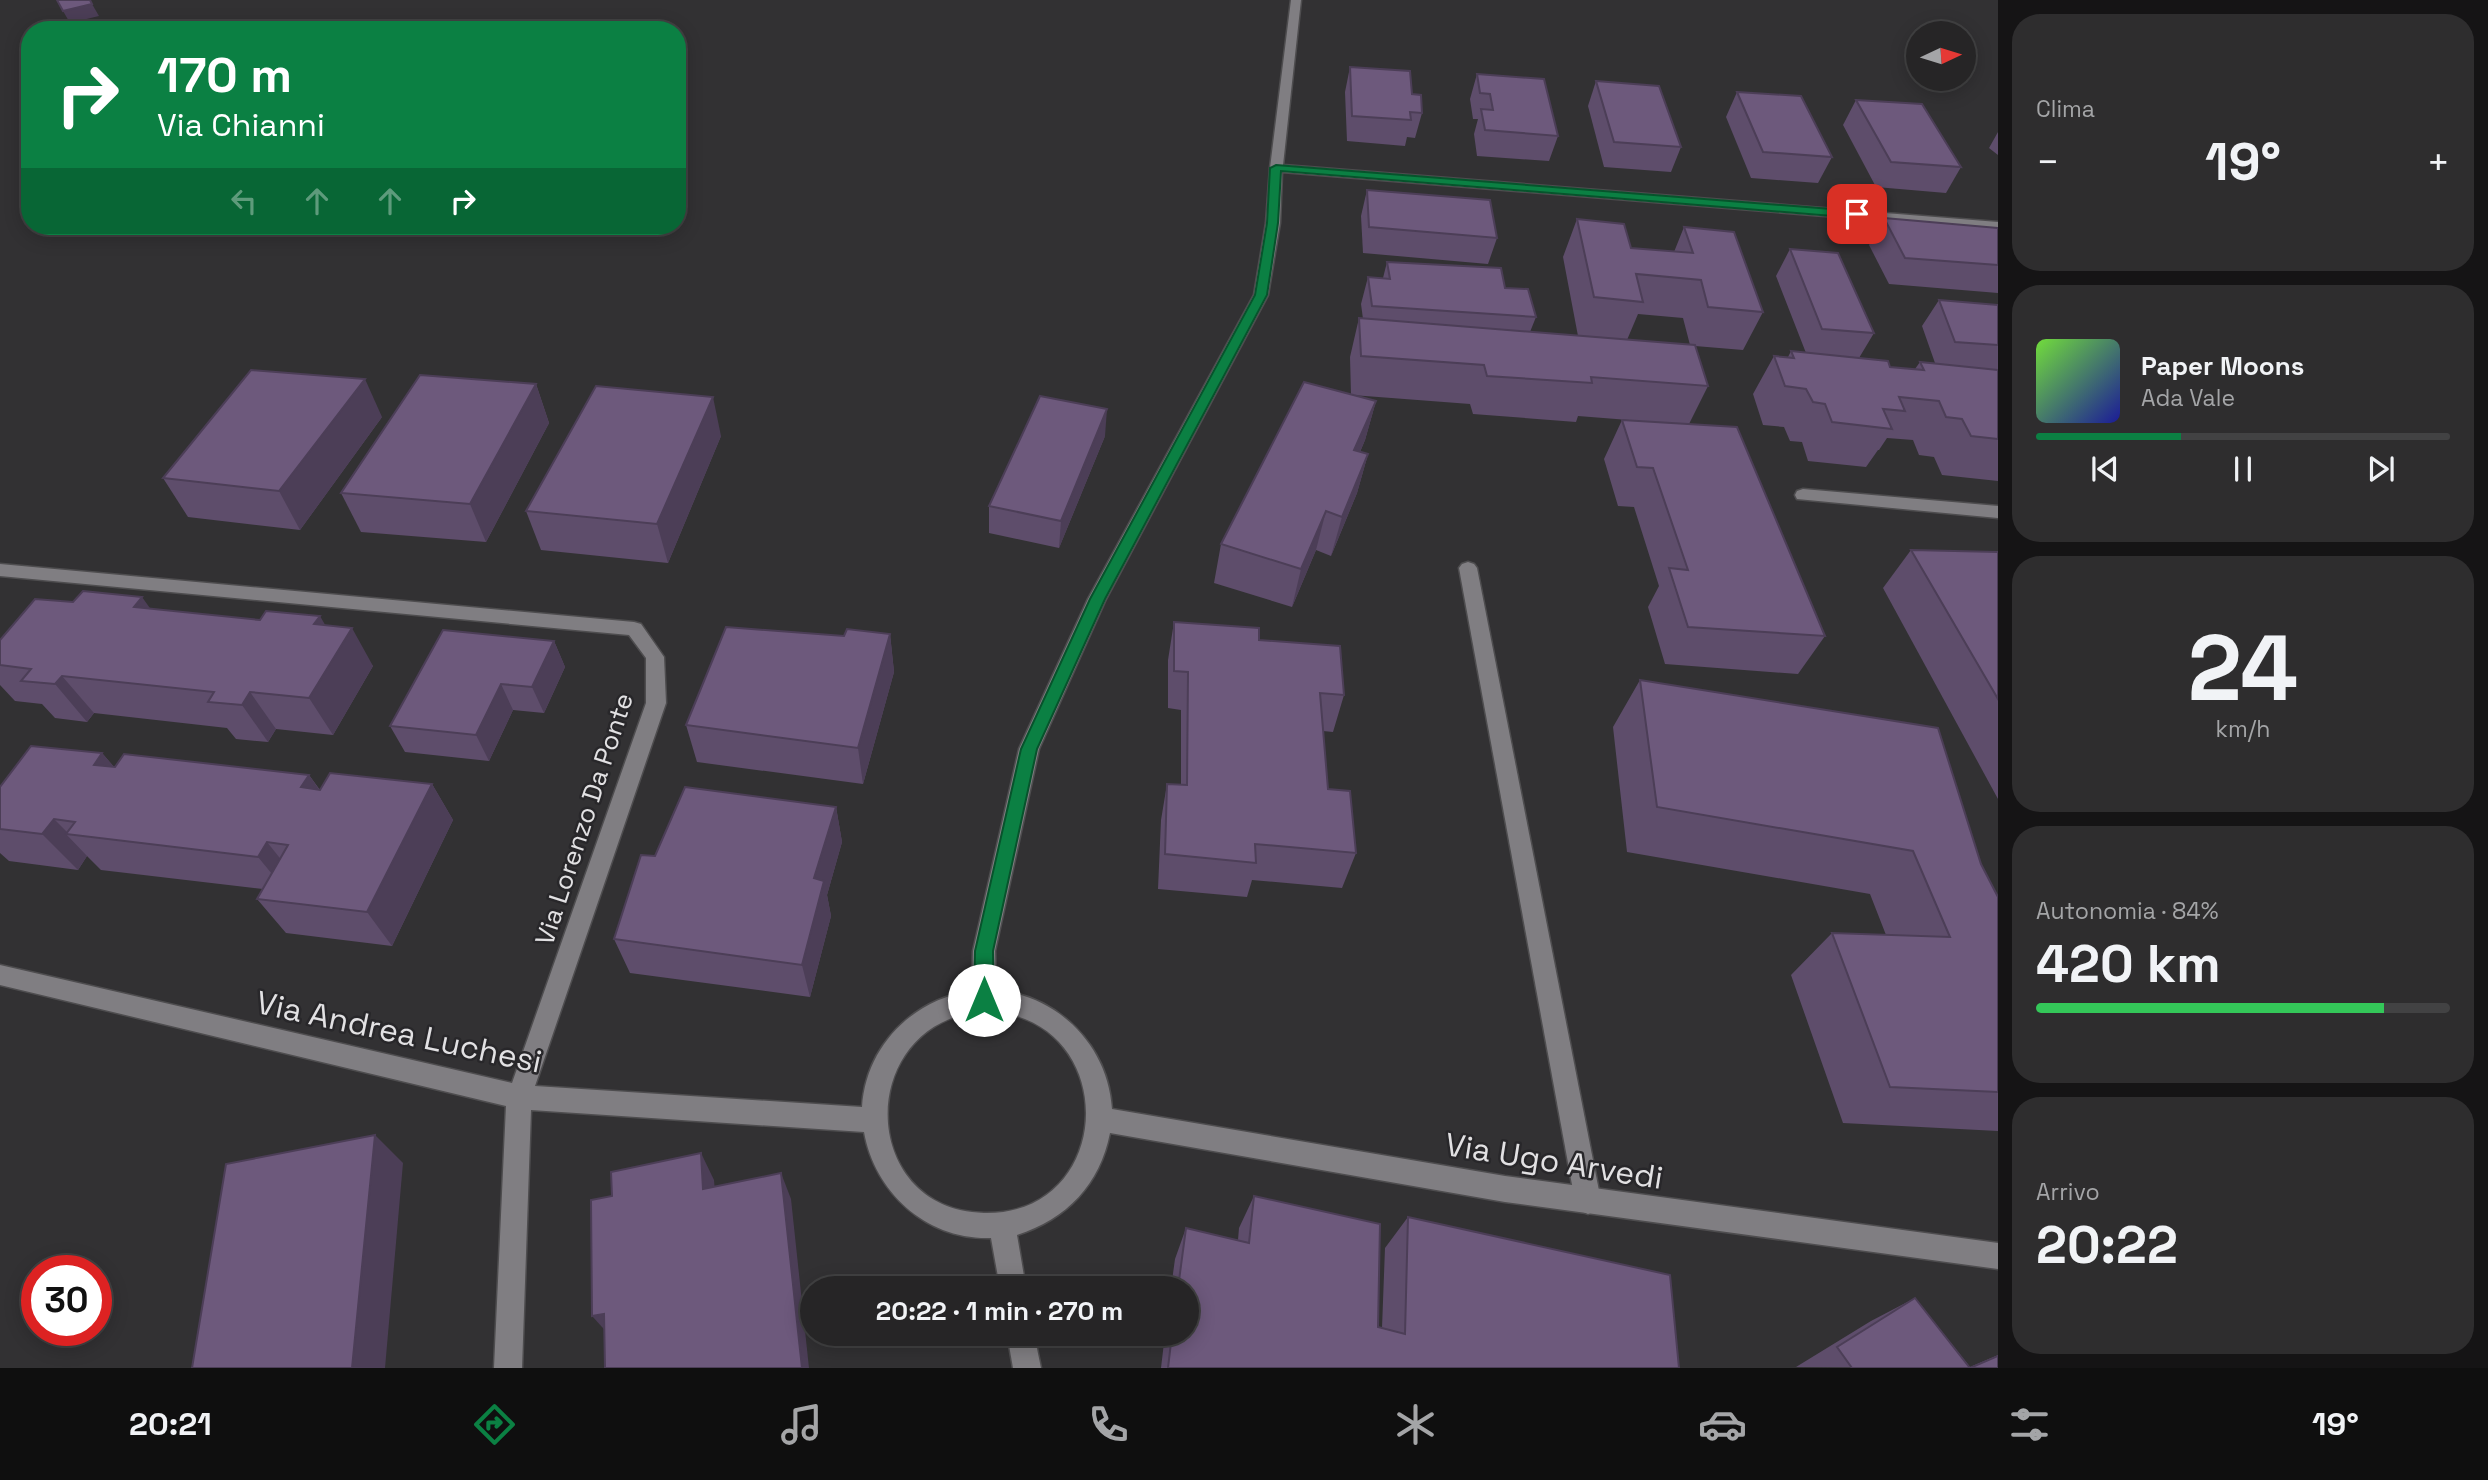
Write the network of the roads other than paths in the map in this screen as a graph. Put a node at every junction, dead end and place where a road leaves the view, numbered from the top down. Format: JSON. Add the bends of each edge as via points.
{"nodes":[{"id":1,"x":1296,"y":0,"type":"edge"},
{"id":2,"x":1276,"y":168,"type":"junction"},
{"id":3,"x":1998,"y":226,"type":"edge"},
{"id":4,"x":1803,"y":495,"type":"dead end"},
{"id":5,"x":1998,"y":512,"type":"edge"},
{"id":6,"x":1468,"y":568,"type":"dead end"},
{"id":7,"x":0,"y":570,"type":"edge"},
{"id":8,"x":0,"y":975,"type":"edge"},
{"id":9,"x":984,"y":1000,"type":"junction"},
{"id":10,"x":519,"y":1097,"type":"junction"},
{"id":11,"x":1102,"y":1119,"type":"junction"},
{"id":12,"x":873,"y":1120,"type":"junction"},
{"id":13,"x":1588,"y":1201,"type":"junction"},
{"id":14,"x":1002,"y":1224,"type":"junction"},
{"id":15,"x":1998,"y":1256,"type":"edge"},
{"id":16,"x":1011,"y":1276,"type":"edge"},
{"id":17,"x":1023,"y":1346,"type":"edge"},
{"id":18,"x":508,"y":1368,"type":"edge"},
{"id":19,"x":1027,"y":1368,"type":"edge"}],
"edges":[{"from":1,"to":2,"type":"street"},
{"from":2,"to":3,"type":"street"},
{"from":2,"to":9,"type":"street","via":[[1261,295],[1097,599],[1029,749],[984,951]]},
{"from":4,"to":5,"type":"street"},
{"from":6,"to":13,"type":"street"},
{"from":7,"to":10,"type":"street","name":"Via Lorenzo Da Ponte","via":[[634,629],[655,657],[656,703]]},
{"from":8,"to":10,"type":"street","name":"Via Andrea Luchesi"},
{"from":9,"to":11,"type":"street","via":[[1021,1006],[1052,1020],[1080,1046],[1097,1080]]},
{"from":9,"to":12,"type":"street","via":[[931,1015],[901,1038],[880,1071]]},
{"from":10,"to":12,"type":"street","name":"Via Andrea Luchesi"},
{"from":10,"to":18,"type":"street","name":"Via Lorenzo Da Ponte"},
{"from":11,"to":13,"type":"street","name":"Via Ugo Arvedi"},
{"from":11,"to":14,"type":"street","via":[[1093,1157],[1070,1192],[1036,1216]]},
{"from":12,"to":14,"type":"street","via":[[896,1184],[931,1213],[971,1226]]},
{"from":13,"to":15,"type":"street","name":"Via Ugo Arvedi"},
{"from":14,"to":16,"type":"street"},
{"from":17,"to":19,"type":"street"}]}
